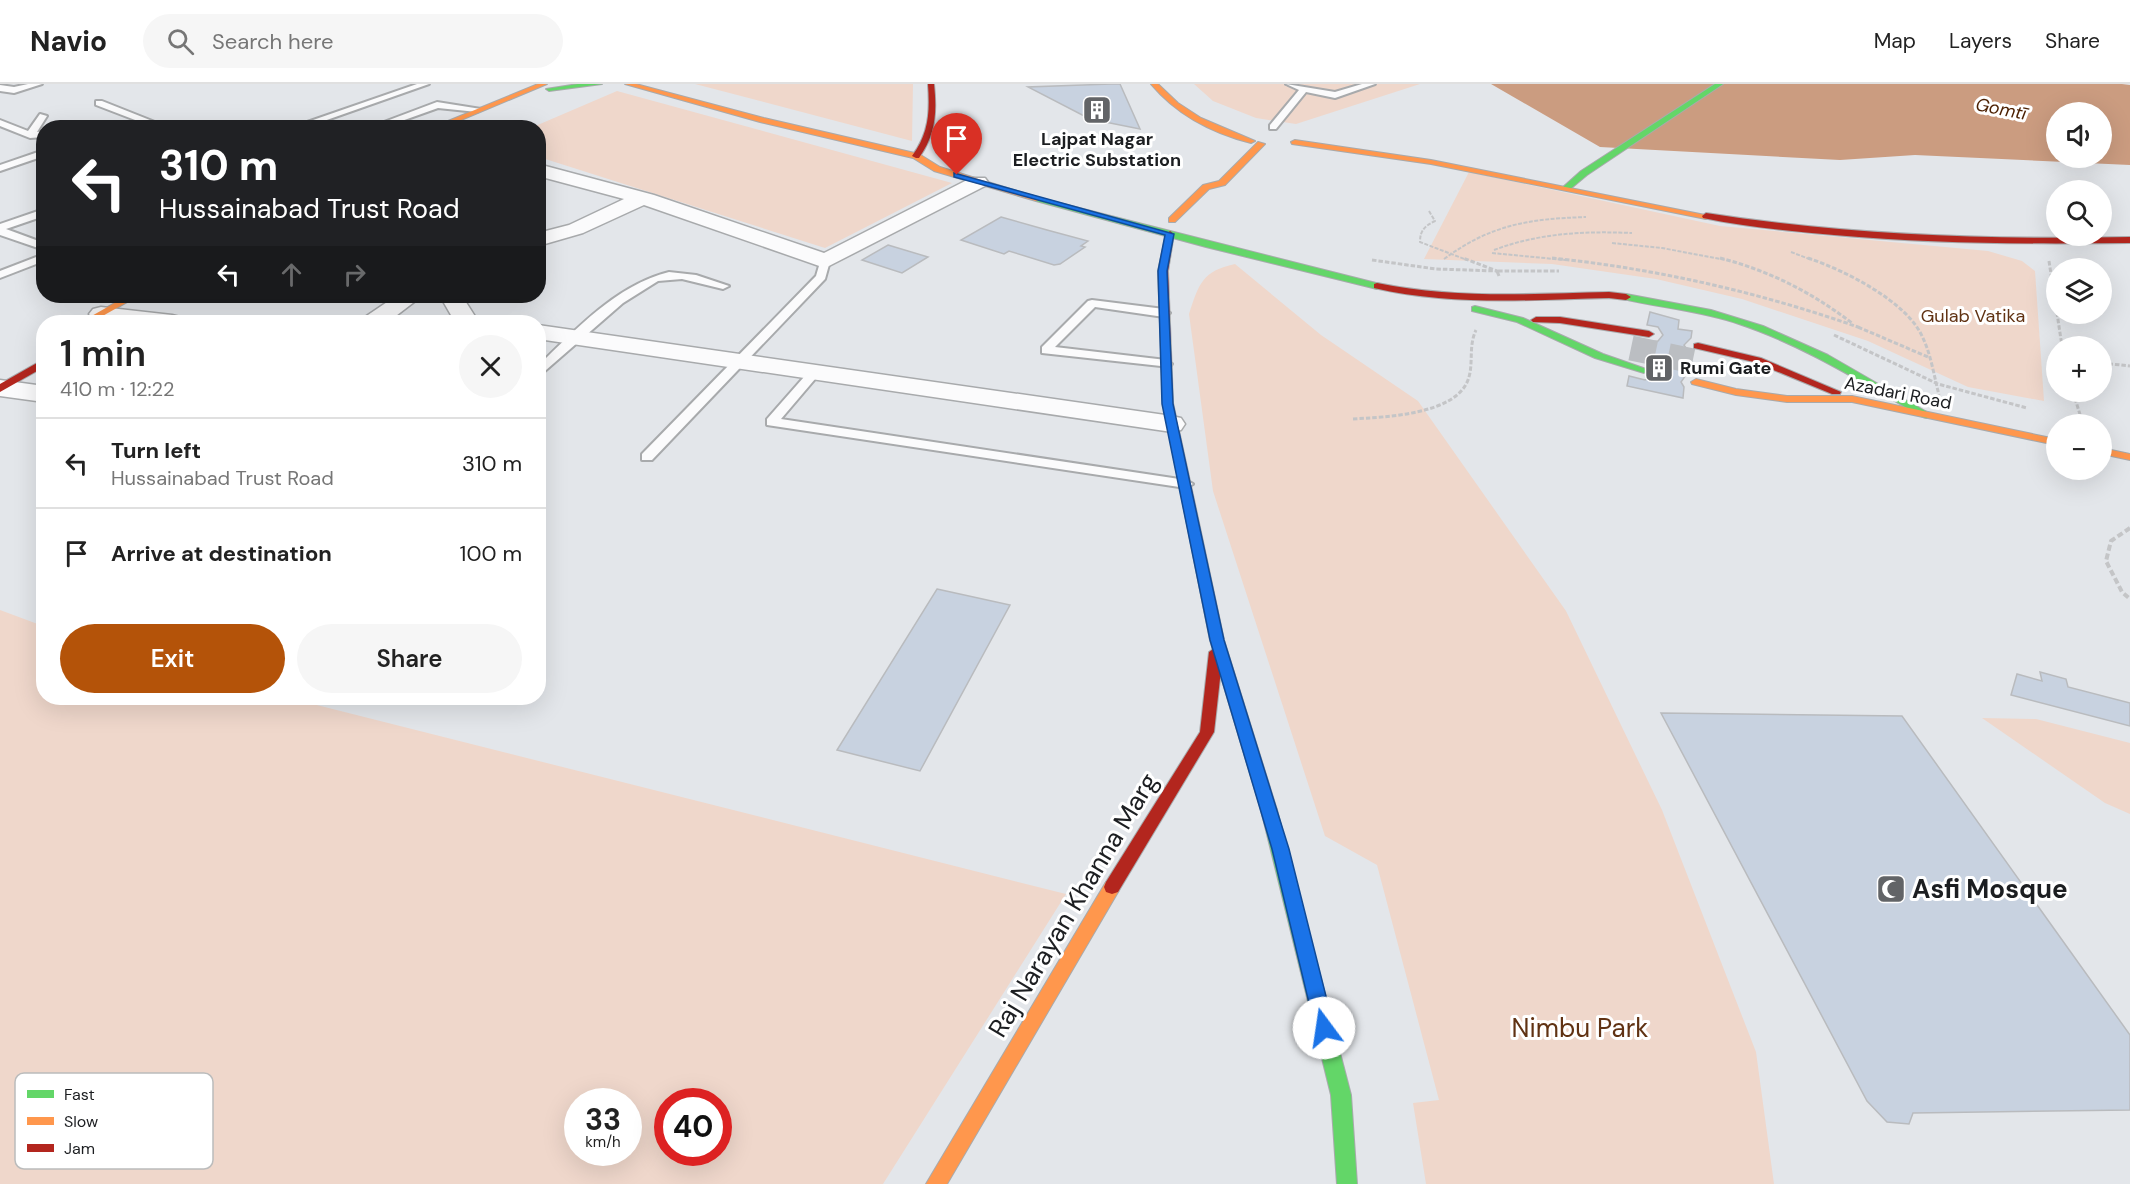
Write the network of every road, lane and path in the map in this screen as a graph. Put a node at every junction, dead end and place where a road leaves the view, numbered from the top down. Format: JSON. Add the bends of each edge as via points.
{"nodes":[{"id":1,"x":38,"y":84,"type":"edge"},
{"id":2,"x":425,"y":84,"type":"edge"},
{"id":3,"x":564,"y":84,"type":"edge"},
{"id":4,"x":599,"y":84,"type":"edge"},
{"id":5,"x":628,"y":84,"type":"edge"},
{"id":6,"x":931,"y":84,"type":"edge"},
{"id":7,"x":1154,"y":84,"type":"edge"},
{"id":8,"x":1290,"y":84,"type":"edge"},
{"id":9,"x":1371,"y":84,"type":"edge"},
{"id":10,"x":1720,"y":84,"type":"edge"},
{"id":11,"x":543,"y":86,"type":"edge"},
{"id":12,"x":0,"y":88,"type":"edge"},
{"id":13,"x":1304,"y":89,"type":"junction"},
{"id":14,"x":14,"y":90,"type":"junction"},
{"id":15,"x":0,"y":95,"type":"edge"},
{"id":16,"x":99,"y":103,"type":"dead end"},
{"id":17,"x":477,"y":108,"type":"junction"},
{"id":18,"x":350,"y":109,"type":"junction"},
{"id":19,"x":43,"y":116,"type":"dead end"},
{"id":20,"x":40,"y":120,"type":"edge"},
{"id":21,"x":145,"y":120,"type":"edge"},
{"id":22,"x":318,"y":120,"type":"edge"},
{"id":23,"x":383,"y":120,"type":"edge"},
{"id":24,"x":395,"y":120,"type":"edge"},
{"id":25,"x":451,"y":120,"type":"edge"},
{"id":26,"x":473,"y":120,"type":"edge"},
{"id":27,"x":0,"y":123,"type":"edge"},
{"id":28,"x":36,"y":126,"type":"edge"},
{"id":29,"x":1273,"y":127,"type":"junction"},
{"id":30,"x":30,"y":135,"type":"junction"},
{"id":31,"x":36,"y":135,"type":"edge"},
{"id":32,"x":1276,"y":142,"type":"junction"},
{"id":33,"x":36,"y":156,"type":"edge"},
{"id":34,"x":916,"y":156,"type":"junction"},
{"id":35,"x":0,"y":168,"type":"edge"},
{"id":36,"x":546,"y":172,"type":"edge"},
{"id":37,"x":987,"y":176,"type":"junction"},
{"id":38,"x":1222,"y":183,"type":"junction"},
{"id":39,"x":1569,"y":185,"type":"junction"},
{"id":40,"x":642,"y":198,"type":"junction"},
{"id":41,"x":1214,"y":199,"type":"dead end"},
{"id":42,"x":1429,"y":211,"type":"dead end"},
{"id":43,"x":36,"y":215,"type":"edge"},
{"id":44,"x":1590,"y":217,"type":"dead end"},
{"id":45,"x":1167,"y":223,"type":"junction"},
{"id":46,"x":1189,"y":224,"type":"dead end"},
{"id":47,"x":0,"y":230,"type":"edge"},
{"id":48,"x":2112,"y":230,"type":"edge"},
{"id":49,"x":2130,"y":230,"type":"edge"},
{"id":50,"x":1632,"y":233,"type":"dead end"},
{"id":51,"x":2043,"y":236,"type":"edge"},
{"id":52,"x":546,"y":238,"type":"edge"},
{"id":53,"x":2130,"y":240,"type":"edge"},
{"id":54,"x":1612,"y":243,"type":"dead end"},
{"id":55,"x":36,"y":244,"type":"edge"},
{"id":56,"x":1209,"y":245,"type":"junction"},
{"id":57,"x":1786,"y":250,"type":"dead end"},
{"id":58,"x":1327,"y":259,"type":"dead end"},
{"id":59,"x":1444,"y":259,"type":"dead end"},
{"id":60,"x":36,"y":261,"type":"edge"},
{"id":61,"x":825,"y":261,"type":"junction"},
{"id":62,"x":1395,"y":265,"type":"dead end"},
{"id":63,"x":1163,"y":271,"type":"junction"},
{"id":64,"x":0,"y":274,"type":"edge"},
{"id":65,"x":723,"y":285,"type":"dead end"},
{"id":66,"x":1445,"y":297,"type":"junction"},
{"id":67,"x":401,"y":303,"type":"edge"},
{"id":68,"x":117,"y":312,"type":"edge"},
{"id":69,"x":1164,"y":312,"type":"junction"},
{"id":70,"x":1486,"y":313,"type":"junction"},
{"id":71,"x":134,"y":315,"type":"edge"},
{"id":72,"x":384,"y":315,"type":"edge"},
{"id":73,"x":1520,"y":320,"type":"junction"},
{"id":74,"x":1858,"y":327,"type":"junction"},
{"id":75,"x":546,"y":333,"type":"edge"},
{"id":76,"x":1648,"y":334,"type":"dead end"},
{"id":77,"x":2061,"y":336,"type":"edge"},
{"id":78,"x":576,"y":337,"type":"junction"},
{"id":79,"x":1598,"y":341,"type":"dead end"},
{"id":80,"x":1698,"y":346,"type":"tunnel mouth"},
{"id":81,"x":36,"y":353,"type":"edge"},
{"id":82,"x":1929,"y":357,"type":"junction"},
{"id":83,"x":739,"y":361,"type":"junction"},
{"id":84,"x":1166,"y":364,"type":"junction"},
{"id":85,"x":1931,"y":364,"type":"dead end"},
{"id":86,"x":2112,"y":364,"type":"edge"},
{"id":87,"x":546,"y":365,"type":"edge"},
{"id":88,"x":2130,"y":366,"type":"edge"},
{"id":89,"x":36,"y":367,"type":"edge"},
{"id":90,"x":1644,"y":370,"type":"dead end"},
{"id":91,"x":1740,"y":371,"type":"dead end"},
{"id":92,"x":815,"y":372,"type":"junction"},
{"id":93,"x":0,"y":374,"type":"edge"},
{"id":94,"x":1696,"y":382,"type":"dead end"},
{"id":95,"x":0,"y":389,"type":"edge"},
{"id":96,"x":36,"y":393,"type":"edge"},
{"id":97,"x":1852,"y":399,"type":"junction"},
{"id":98,"x":1927,"y":415,"type":"junction"},
{"id":99,"x":1353,"y":419,"type":"dead end"},
{"id":100,"x":1173,"y":424,"type":"junction"},
{"id":101,"x":2046,"y":440,"type":"edge"},
{"id":102,"x":2112,"y":454,"type":"edge"},
{"id":103,"x":647,"y":457,"type":"dead end"},
{"id":104,"x":2130,"y":457,"type":"edge"},
{"id":105,"x":1186,"y":483,"type":"junction"},
{"id":106,"x":2130,"y":528,"type":"edge"},
{"id":107,"x":2130,"y":599,"type":"edge"},
{"id":108,"x":1217,"y":640,"type":"junction"},
{"id":109,"x":936,"y":1184,"type":"edge"},
{"id":110,"x":1347,"y":1184,"type":"edge"}],
"edges":[{"from":1,"to":14,"type":"lane"},
{"from":2,"to":18,"type":"lane"},
{"from":3,"to":11,"type":"street"},
{"from":4,"to":11,"type":"street"},
{"from":5,"to":34,"type":"street"},
{"from":6,"to":34,"type":"street","via":[[932,135]]},
{"from":7,"to":32,"type":"street","via":[[1172,105],[1219,133]]},
{"from":8,"to":13,"type":"lane"},
{"from":9,"to":13,"type":"lane","via":[[1335,95]]},
{"from":10,"to":39,"type":"street"},
{"from":11,"to":17,"type":"street"},
{"from":11,"to":26,"type":"street"},
{"from":12,"to":14,"type":"lane"},
{"from":13,"to":29,"type":"lane"},
{"from":14,"to":15,"type":"lane"},
{"from":16,"to":21,"type":"lane"},
{"from":17,"to":24,"type":"lane","via":[[437,105]]},
{"from":17,"to":25,"type":"street"},
{"from":18,"to":22,"type":"lane"},
{"from":18,"to":23,"type":"lane"},
{"from":19,"to":20,"type":"lane"},
{"from":27,"to":30,"type":"lane"},
{"from":28,"to":30,"type":"lane"},
{"from":29,"to":32,"type":"street"},
{"from":29,"to":32,"type":"street","via":[[1251,129],[1246,135]]},
{"from":30,"to":31,"type":"lane"},
{"from":32,"to":38,"type":"street"},
{"from":32,"to":39,"type":"street","via":[[1365,151]]},
{"from":33,"to":35,"type":"lane"},
{"from":34,"to":37,"type":"street","via":[[963,162]]},
{"from":34,"to":37,"type":"street","via":[[937,169]]},
{"from":36,"to":40,"type":"street"},
{"from":37,"to":45,"type":"street"},
{"from":37,"to":61,"type":"street"},
{"from":38,"to":41,"type":"street","via":[[1223,191]]},
{"from":38,"to":45,"type":"street","via":[[1206,187]]},
{"from":39,"to":51,"type":"street","via":[[1776,227],[1918,239]]},
{"from":40,"to":52,"type":"street","via":[[576,229]]},
{"from":40,"to":61,"type":"street"},
{"from":42,"to":62,"type":"path","via":[[1435,221],[1425,226],[1420,242],[1497,271]]},
{"from":43,"to":47,"type":"lane"},
{"from":44,"to":59,"type":"path","via":[[1548,218],[1486,230]]},
{"from":45,"to":46,"type":"street"},
{"from":45,"to":56,"type":"street"},
{"from":45,"to":63,"type":"street"},
{"from":47,"to":55,"type":"lane"},
{"from":48,"to":49,"type":"street"},
{"from":50,"to":74,"type":"path","via":[[1557,233],[1514,242],[1493,252],[1568,258],[1688,278],[1772,298]]},
{"from":51,"to":53,"type":"street"},
{"from":51,"to":77,"type":"path"},
{"from":54,"to":74,"type":"path","via":[[1666,249],[1752,268],[1806,291]]},
{"from":56,"to":63,"type":"street"},
{"from":56,"to":66,"type":"street","via":[[1409,294]]},
{"from":57,"to":82,"type":"path","via":[[1828,265],[1890,301],[1922,335]]},
{"from":58,"to":66,"type":"street","via":[[1418,282]]},
{"from":60,"to":64,"type":"lane"},
{"from":61,"to":83,"type":"lane","via":[[821,277]]},
{"from":63,"to":69,"type":"street"},
{"from":65,"to":78,"type":"lane","via":[[670,274],[646,281]]},
{"from":66,"to":70,"type":"street"},
{"from":66,"to":98,"type":"street","via":[[1610,295],[1677,305],[1758,327],[1836,364]]},
{"from":67,"to":72,"type":"street"},
{"from":68,"to":71,"type":"street"},
{"from":69,"to":84,"type":"street"},
{"from":69,"to":84,"type":"lane","via":[[1092,303],[1046,350]]},
{"from":70,"to":73,"type":"street"},
{"from":70,"to":99,"type":"path","via":[[1470,341],[1468,381],[1460,395],[1424,410]]},
{"from":73,"to":76,"type":"street","via":[[1560,320]]},
{"from":73,"to":79,"type":"street"},
{"from":73,"to":90,"type":"street","via":[[1599,356]]},
{"from":74,"to":82,"type":"path"},
{"from":75,"to":78,"type":"street"},
{"from":78,"to":83,"type":"street"},
{"from":78,"to":87,"type":"lane"},
{"from":80,"to":97,"type":"street","via":[[1757,360]]},
{"from":81,"to":93,"type":"street"},
{"from":82,"to":85,"type":"path"},
{"from":83,"to":92,"type":"street"},
{"from":83,"to":103,"type":"lane"},
{"from":84,"to":100,"type":"street"},
{"from":86,"to":88,"type":"path"},
{"from":89,"to":95,"type":"street"},
{"from":91,"to":97,"type":"street"},
{"from":92,"to":100,"type":"street"},
{"from":92,"to":105,"type":"lane","via":[[772,422]]},
{"from":94,"to":97,"type":"street","name":"Azadari Road","via":[[1786,399]]},
{"from":95,"to":96,"type":"street"},
{"from":97,"to":98,"type":"street","name":"Azadari Road"},
{"from":98,"to":101,"type":"street","name":"Azadari Road"},
{"from":100,"to":105,"type":"street"},
{"from":102,"to":104,"type":"street"},
{"from":105,"to":108,"type":"street"},
{"from":106,"to":107,"type":"path","via":[[2111,541],[2106,561],[2122,592]]},
{"from":108,"to":109,"type":"street","name":"Raj Narayan Khanna Marg","via":[[1207,732],[1180,771]]},
{"from":108,"to":110,"type":"street","via":[[1281,849],[1341,1095]]}]}
